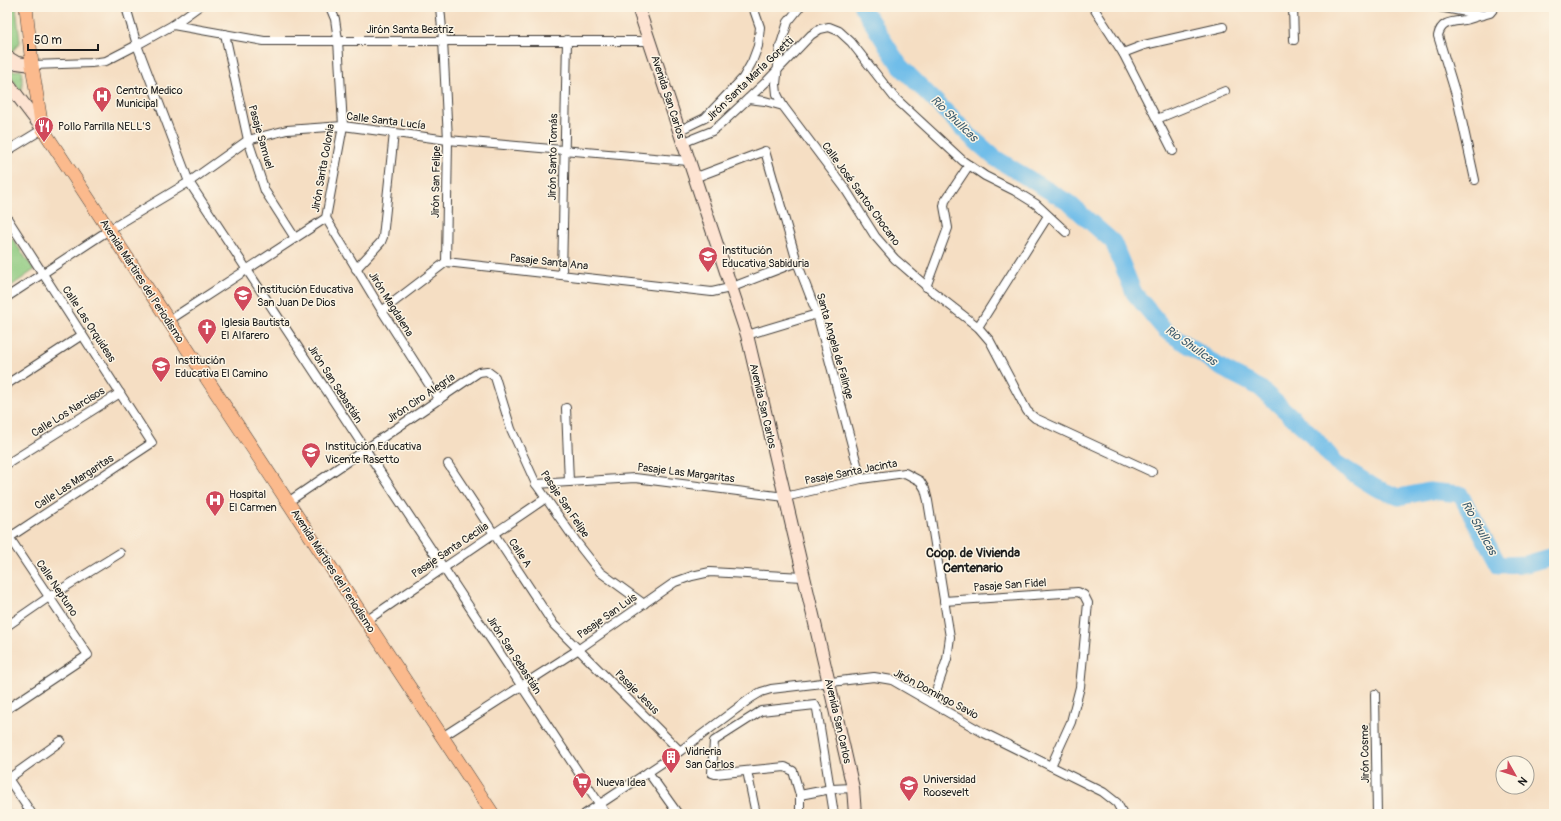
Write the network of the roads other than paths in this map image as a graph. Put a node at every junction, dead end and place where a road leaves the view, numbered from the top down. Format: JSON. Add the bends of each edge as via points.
{"nodes":[{"id":1,"x":26,"y":7,"type":"edge"},
{"id":2,"x":126,"y":7,"type":"edge"},
{"id":3,"x":198,"y":7,"type":"edge"},
{"id":4,"x":330,"y":7,"type":"edge"},
{"id":5,"x":440,"y":7,"type":"edge"},
{"id":6,"x":638,"y":7,"type":"edge"},
{"id":7,"x":753,"y":7,"type":"edge"},
{"id":8,"x":800,"y":7,"type":"edge"},
{"id":9,"x":1093,"y":7,"type":"edge"},
{"id":10,"x":1293,"y":7,"type":"edge"},
{"id":11,"x":1439,"y":7,"type":"edge"},
{"id":12,"x":1495,"y":7,"type":"edge"},
{"id":13,"x":1483,"y":15,"type":"junction"},
{"id":14,"x":173,"y":25,"type":"junction"},
{"id":15,"x":1223,"y":27,"type":"dead end"},
{"id":16,"x":225,"y":34,"type":"junction"},
{"id":17,"x":338,"y":40,"type":"junction"},
{"id":18,"x":443,"y":40,"type":"junction"},
{"id":19,"x":567,"y":40,"type":"junction"},
{"id":20,"x":1294,"y":40,"type":"dead end"},
{"id":21,"x":649,"y":41,"type":"junction"},
{"id":22,"x":137,"y":45,"type":"junction"},
{"id":23,"x":1123,"y":53,"type":"junction"},
{"id":24,"x":7,"y":57,"type":"edge"},
{"id":25,"x":32,"y":65,"type":"junction"},
{"id":26,"x":12,"y":66,"type":"edge"},
{"id":27,"x":777,"y":70,"type":"junction"},
{"id":28,"x":7,"y":82,"type":"edge"},
{"id":29,"x":1225,"y":91,"type":"dead end"},
{"id":30,"x":748,"y":99,"type":"junction"},
{"id":31,"x":783,"y":106,"type":"junction"},
{"id":32,"x":1157,"y":120,"type":"junction"},
{"id":33,"x":343,"y":126,"type":"junction"},
{"id":34,"x":42,"y":128,"type":"junction"},
{"id":35,"x":678,"y":131,"type":"junction"},
{"id":36,"x":394,"y":133,"type":"junction"},
{"id":37,"x":248,"y":140,"type":"junction"},
{"id":38,"x":448,"y":140,"type":"junction"},
{"id":39,"x":682,"y":143,"type":"junction"},
{"id":40,"x":565,"y":150,"type":"junction"},
{"id":41,"x":7,"y":151,"type":"edge"},
{"id":42,"x":1172,"y":152,"type":"dead end"},
{"id":43,"x":688,"y":161,"type":"junction"},
{"id":44,"x":969,"y":165,"type":"junction"},
{"id":45,"x":694,"y":178,"type":"junction"},
{"id":46,"x":1475,"y":180,"type":"dead end"},
{"id":47,"x":189,"y":182,"type":"junction"},
{"id":48,"x":1048,"y":216,"type":"junction"},
{"id":49,"x":7,"y":218,"type":"edge"},
{"id":50,"x":326,"y":218,"type":"junction"},
{"id":51,"x":108,"y":230,"type":"junction"},
{"id":52,"x":1066,"y":232,"type":"dead end"},
{"id":53,"x":296,"y":238,"type":"junction"},
{"id":54,"x":446,"y":262,"type":"junction"},
{"id":55,"x":797,"y":262,"type":"junction"},
{"id":56,"x":356,"y":269,"type":"junction"},
{"id":57,"x":247,"y":270,"type":"junction"},
{"id":58,"x":43,"y":273,"type":"junction"},
{"id":59,"x":562,"y":275,"type":"junction"},
{"id":60,"x":926,"y":287,"type":"junction"},
{"id":61,"x":730,"y":288,"type":"junction"},
{"id":62,"x":7,"y":297,"type":"edge"},
{"id":63,"x":382,"y":311,"type":"junction"},
{"id":64,"x":817,"y":314,"type":"junction"},
{"id":65,"x":168,"y":321,"type":"junction"},
{"id":66,"x":978,"y":327,"type":"junction"},
{"id":67,"x":82,"y":335,"type":"junction"},
{"id":68,"x":747,"y":335,"type":"junction"},
{"id":69,"x":491,"y":372,"type":"joint"},
{"id":70,"x":7,"y":384,"type":"edge"},
{"id":71,"x":120,"y":392,"type":"junction"},
{"id":72,"x":439,"y":400,"type":"junction"},
{"id":73,"x":566,"y":408,"type":"dead end"},
{"id":74,"x":152,"y":443,"type":"joint"},
{"id":75,"x":365,"y":449,"type":"junction"},
{"id":76,"x":7,"y":464,"type":"edge"},
{"id":77,"x":448,"y":464,"type":"dead end"},
{"id":78,"x":1152,"y":472,"type":"dead end"},
{"id":79,"x":861,"y":479,"type":"junction"},
{"id":80,"x":569,"y":482,"type":"junction"},
{"id":81,"x":536,"y":484,"type":"junction"},
{"id":82,"x":785,"y":497,"type":"junction"},
{"id":83,"x":546,"y":498,"type":"junction"},
{"id":84,"x":288,"y":502,"type":"junction"},
{"id":85,"x":494,"y":533,"type":"junction"},
{"id":86,"x":8,"y":536,"type":"edge"},
{"id":87,"x":120,"y":553,"type":"dead end"},
{"id":88,"x":443,"y":568,"type":"junction"},
{"id":89,"x":803,"y":577,"type":"junction"},
{"id":90,"x":50,"y":597,"type":"junction"},
{"id":91,"x":944,"y":601,"type":"junction"},
{"id":92,"x":644,"y":604,"type":"junction"},
{"id":93,"x":366,"y":621,"type":"junction"},
{"id":94,"x":7,"y":626,"type":"edge"},
{"id":95,"x":579,"y":649,"type":"junction"},
{"id":96,"x":829,"y":683,"type":"junction"},
{"id":97,"x":521,"y":686,"type":"junction"},
{"id":98,"x":1375,"y":694,"type":"dead end"},
{"id":99,"x":932,"y":703,"type":"junction"},
{"id":100,"x":7,"y":709,"type":"edge"},
{"id":101,"x":442,"y":737,"type":"junction"},
{"id":102,"x":61,"y":741,"type":"dead end"},
{"id":103,"x":680,"y":750,"type":"junction"},
{"id":104,"x":1051,"y":766,"type":"junction"},
{"id":105,"x":747,"y":771,"type":"junction"},
{"id":106,"x":648,"y":772,"type":"junction"},
{"id":107,"x":8,"y":778,"type":"edge"},
{"id":108,"x":853,"y":788,"type":"junction"},
{"id":109,"x":831,"y":789,"type":"junction"},
{"id":110,"x":800,"y":795,"type":"junction"},
{"id":111,"x":600,"y":804,"type":"junction"},
{"id":112,"x":491,"y":813,"type":"edge"},
{"id":113,"x":32,"y":814,"type":"edge"},
{"id":114,"x":585,"y":814,"type":"edge"},
{"id":115,"x":606,"y":814,"type":"edge"},
{"id":116,"x":678,"y":814,"type":"edge"},
{"id":117,"x":756,"y":814,"type":"edge"},
{"id":118,"x":800,"y":814,"type":"edge"},
{"id":119,"x":834,"y":814,"type":"edge"},
{"id":120,"x":855,"y":814,"type":"edge"},
{"id":121,"x":1123,"y":814,"type":"edge"},
{"id":122,"x":1377,"y":814,"type":"edge"}],
"edges":[{"from":1,"to":25,"type":"main road","name":"Avenida Mártires del Periodismo"},
{"from":2,"to":22,"type":"street","name":"Jirón San Sebastián"},
{"from":3,"to":14,"type":"street"},
{"from":4,"to":17,"type":"street","name":"Jirón Sarita Colonia","via":[[335,18]]},
{"from":5,"to":18,"type":"street","name":"Jirón San Felipe"},
{"from":6,"to":21,"type":"main road","name":"Avenida San Carlos"},
{"from":7,"to":35,"type":"street","via":[[760,27],[758,46],[743,78],[705,118]]},
{"from":8,"to":27,"type":"street","name":"Calle José Santos Chocano","via":[[788,22]]},
{"from":9,"to":23,"type":"street"},
{"from":10,"to":20,"type":"street"},
{"from":11,"to":13,"type":"street"},
{"from":12,"to":13,"type":"street","via":[[1490,13]]},
{"from":13,"to":46,"type":"street","via":[[1453,20],[1442,27],[1438,36],[1457,98]]},
{"from":14,"to":16,"type":"street","name":"Jirón Santa Beatriz"},
{"from":14,"to":22,"type":"street"},
{"from":15,"to":23,"type":"street","via":[[1144,45]]},
{"from":16,"to":17,"type":"street","name":"Jirón Santa Beatriz","via":[[264,41]]},
{"from":16,"to":37,"type":"street","name":"Pasaje Samuel"},
{"from":17,"to":18,"type":"street","name":"Jirón Santa Beatriz"},
{"from":17,"to":33,"type":"street","name":"Jirón Sarita Colonia"},
{"from":18,"to":19,"type":"street","name":"Jirón Santa Beatriz"},
{"from":18,"to":38,"type":"street","name":"Jirón San Felipe"},
{"from":19,"to":21,"type":"street","name":"Jirón Santa Beatriz"},
{"from":19,"to":40,"type":"street","name":"Jirón Santo Tomás"},
{"from":21,"to":35,"type":"main road","name":"Avenida San Carlos"},
{"from":22,"to":25,"type":"street","via":[[106,61]]},
{"from":22,"to":47,"type":"street","name":"Jirón San Sebastián"},
{"from":23,"to":32,"type":"street"},
{"from":24,"to":26,"type":"main road"},
{"from":25,"to":26,"type":"main road"},
{"from":25,"to":34,"type":"main road","name":"Avenida Mártires del Periodismo"},
{"from":27,"to":30,"type":"street","name":"Jirón Santa María Goretti"},
{"from":27,"to":31,"type":"street","name":"Calle José Santos Chocano","via":[[776,89]]},
{"from":27,"to":44,"type":"street","name":"Jirón Santa María Goretti","via":[[810,35],[829,27],[839,31],[852,42],[894,97]]},
{"from":28,"to":34,"type":"main road","name":"Avenida Mártires del Periodismo"},
{"from":29,"to":32,"type":"street"},
{"from":30,"to":31,"type":"street","via":[[765,100]]},
{"from":30,"to":39,"type":"street","name":"Jirón Santa María Goretti","via":[[721,124]]},
{"from":31,"to":60,"type":"street","name":"Calle José Santos Chocano","via":[[844,186],[876,236],[895,259]]},
{"from":32,"to":42,"type":"street"},
{"from":33,"to":36,"type":"street","name":"Calle Santa Lucía"},
{"from":33,"to":37,"type":"street","name":"Calle Santa Lucía","via":[[287,130]]},
{"from":33,"to":50,"type":"street","name":"Jirón Sarita Colonia"},
{"from":34,"to":41,"type":"street"},
{"from":34,"to":51,"type":"main road","name":"Avenida Mártires del Periodismo"},
{"from":35,"to":39,"type":"main road","name":"Avenida San Carlos"},
{"from":36,"to":38,"type":"street","name":"Calle Santa Lucía"},
{"from":36,"to":56,"type":"street","via":[[383,237]]},
{"from":37,"to":47,"type":"street","name":"Calle Santa Lucía"},
{"from":37,"to":53,"type":"street","name":"Pasaje Samuel","via":[[265,191]]},
{"from":38,"to":40,"type":"street","name":"Calle Santa Lucía"},
{"from":38,"to":54,"type":"street","name":"Jirón San Felipe"},
{"from":39,"to":43,"type":"main road","name":"Avenida San Carlos"},
{"from":40,"to":43,"type":"street","name":"Calle Santa Lucía"},
{"from":40,"to":59,"type":"street","name":"Jirón Santo Tomás"},
{"from":43,"to":45,"type":"main road","name":"Avenida San Carlos"},
{"from":44,"to":48,"type":"street","via":[[1036,204]]},
{"from":44,"to":60,"type":"street","via":[[945,201],[948,228]]},
{"from":45,"to":55,"type":"street","name":"Santa Angela de Falinge","via":[[765,151]]},
{"from":45,"to":61,"type":"main road","name":"Avenida San Carlos"},
{"from":47,"to":51,"type":"street","name":"Calle Santa Lucía"},
{"from":47,"to":57,"type":"street","name":"Jirón San Sebastián"},
{"from":48,"to":52,"type":"street"},
{"from":48,"to":66,"type":"street"},
{"from":49,"to":58,"type":"street","name":"Calle Las Orquideas"},
{"from":50,"to":53,"type":"street","name":"Jirón Sarita Colonia"},
{"from":50,"to":56,"type":"street","name":"Jirón Magdalena"},
{"from":51,"to":58,"type":"street","name":"Calle Santa Lucía"},
{"from":51,"to":65,"type":"main road","name":"Avenida Mártires del Periodismo"},
{"from":53,"to":57,"type":"street","name":"Jirón Sarita Colonia"},
{"from":54,"to":59,"type":"street","name":"Pasaje Santa Ana"},
{"from":54,"to":63,"type":"street"},
{"from":55,"to":61,"type":"street","name":"Pasaje Santa Ana"},
{"from":55,"to":64,"type":"street","name":"Santa Angela de Falinge"},
{"from":56,"to":63,"type":"street","name":"Jirón Magdalena"},
{"from":57,"to":65,"type":"street","name":"Jirón Sarita Colonia"},
{"from":57,"to":75,"type":"street","name":"Jirón San Sebastián"},
{"from":58,"to":62,"type":"street","name":"Calle Santa Lucía"},
{"from":58,"to":67,"type":"street","name":"Calle Las Orquideas"},
{"from":59,"to":61,"type":"street","name":"Pasaje Santa Ana","via":[[712,292]]},
{"from":60,"to":66,"type":"street","name":"Calle José Santos Chocano"},
{"from":61,"to":68,"type":"main road","name":"Avenida San Carlos"},
{"from":63,"to":72,"type":"street","name":"Jirón Magdalena"},
{"from":64,"to":68,"type":"street"},
{"from":64,"to":79,"type":"street","name":"Santa Angela de Falinge"},
{"from":65,"to":84,"type":"main road","name":"Avenida Mártires del Periodismo"},
{"from":66,"to":78,"type":"street","name":"Calle José Santos Chocano","via":[[990,341],[1027,411],[1035,418]]},
{"from":67,"to":70,"type":"street"},
{"from":67,"to":71,"type":"street","name":"Calle Las Orquideas"},
{"from":68,"to":82,"type":"main road","name":"Avenida San Carlos"},
{"from":69,"to":72,"type":"street","name":"Jirón Ciro Alegría","via":[[481,371]]},
{"from":69,"to":81,"type":"street","name":"Pasaje San Felipe","via":[[498,384],[511,430]]},
{"from":71,"to":74,"type":"street","name":"Calle Las Orquideas"},
{"from":71,"to":76,"type":"street","name":"Calle Los Narcisos"},
{"from":72,"to":75,"type":"street","name":"Jirón Ciro Alegría"},
{"from":73,"to":80,"type":"street"},
{"from":74,"to":86,"type":"street","name":"Calle Las Margaritas"},
{"from":75,"to":84,"type":"street","name":"Jirón Ciro Alegría"},
{"from":75,"to":88,"type":"street","name":"Jirón San Sebastián"},
{"from":77,"to":85,"type":"street","name":"Calle A"},
{"from":79,"to":82,"type":"street","name":"Pasaje Santa Jacinta"},
{"from":79,"to":91,"type":"street","name":"Pasaje Santa Jacinta","via":[[905,473],[920,481],[928,501]]},
{"from":80,"to":81,"type":"street","name":"Pasaje Las Margaritas"},
{"from":80,"to":82,"type":"street","name":"Pasaje Las Margaritas","via":[[635,478]]},
{"from":81,"to":83,"type":"street","name":"Pasaje San Felipe"},
{"from":82,"to":89,"type":"main road","name":"Avenida San Carlos"},
{"from":83,"to":85,"type":"street","name":"Pasaje Santa Cecilia"},
{"from":83,"to":92,"type":"street","name":"Pasaje San Felipe","via":[[600,572]]},
{"from":84,"to":93,"type":"main road","name":"Avenida Mártires del Periodismo"},
{"from":85,"to":88,"type":"street","name":"Pasaje Santa Cecilia"},
{"from":85,"to":95,"type":"street","name":"Calle A","via":[[554,625]]},
{"from":86,"to":90,"type":"street","name":"Calle Neptuno"},
{"from":87,"to":90,"type":"street"},
{"from":88,"to":93,"type":"street","name":"Pasaje Santa Cecilia"},
{"from":88,"to":97,"type":"street","name":"Jirón San Sebastián"},
{"from":89,"to":92,"type":"street","name":"Pasaje San Luis","via":[[710,572],[675,582]]},
{"from":89,"to":96,"type":"main road","name":"Avenida San Carlos"},
{"from":90,"to":94,"type":"street"},
{"from":90,"to":100,"type":"street","name":"Calle Neptuno","via":[[88,655]]},
{"from":91,"to":99,"type":"street","via":[[950,637],[947,659]]},
{"from":91,"to":104,"type":"street","name":"Pasaje San Fidel","via":[[1078,592],[1084,595],[1088,603],[1080,687],[1071,722]]},
{"from":92,"to":95,"type":"street","name":"Pasaje San Luis"},
{"from":93,"to":101,"type":"main road","name":"Avenida Mártires del Periodismo"},
{"from":95,"to":97,"type":"street","name":"Pasaje San Luis"},
{"from":95,"to":103,"type":"street","name":"Pasaje Jesus"},
{"from":96,"to":99,"type":"street","name":"Jirón Domingo Savio","via":[[874,677],[892,680]]},
{"from":96,"to":103,"type":"street","name":"Jirón Domingo Savio","via":[[761,692]]},
{"from":96,"to":108,"type":"main road","name":"Avenida San Carlos"},
{"from":97,"to":101,"type":"street","name":"Pasaje San Luis"},
{"from":97,"to":111,"type":"street","name":"Jirón San Sebastián"},
{"from":98,"to":122,"type":"street","name":"Jirón Cosme"},
{"from":99,"to":104,"type":"street","name":"Jirón Domingo Savio","via":[[982,732]]},
{"from":101,"to":112,"type":"main road","name":"Avenida Mártires del Periodismo"},
{"from":102,"to":107,"type":"street"},
{"from":103,"to":106,"type":"street","name":"Jirón Domingo Savio"},
{"from":104,"to":121,"type":"street","name":"Jirón Domingo Savio","via":[[1103,792],[1117,803]]},
{"from":105,"to":109,"type":"street","via":[[712,773],[714,741],[761,710],[814,705],[817,709]]},
{"from":105,"to":110,"type":"street","via":[[790,768]]},
{"from":105,"to":117,"type":"street"},
{"from":106,"to":111,"type":"street","name":"Jirón Domingo Savio"},
{"from":106,"to":116,"type":"street"},
{"from":107,"to":113,"type":"street"},
{"from":108,"to":109,"type":"street"},
{"from":108,"to":120,"type":"main road","name":"Avenida San Carlos"},
{"from":109,"to":110,"type":"street"},
{"from":109,"to":119,"type":"street"},
{"from":110,"to":118,"type":"street"},
{"from":111,"to":114,"type":"street","name":"Jirón Domingo Savio"},
{"from":111,"to":115,"type":"street","name":"Jirón San Sebastián"}]}
